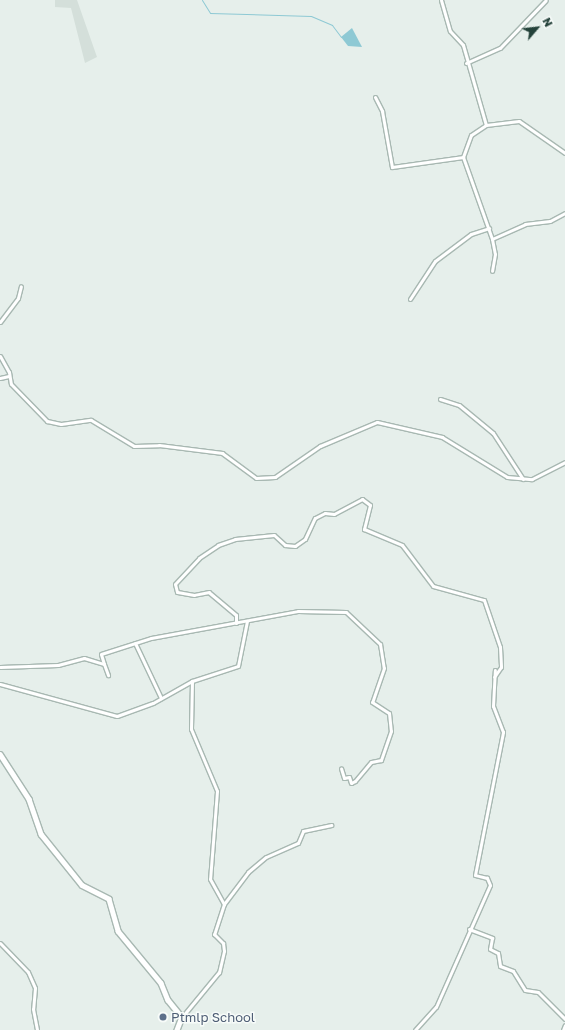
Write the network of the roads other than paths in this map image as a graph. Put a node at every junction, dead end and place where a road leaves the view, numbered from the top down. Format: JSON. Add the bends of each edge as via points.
{"nodes":[{"id":1,"x":441,"y":0,"type":"edge"},
{"id":2,"x":546,"y":0,"type":"edge"},
{"id":3,"x":466,"y":63,"type":"junction"},
{"id":4,"x":375,"y":96,"type":"dead end"},
{"id":5,"x":486,"y":125,"type":"junction"},
{"id":6,"x":565,"y":152,"type":"edge"},
{"id":7,"x":463,"y":157,"type":"junction"},
{"id":8,"x":565,"y":213,"type":"edge"},
{"id":9,"x":489,"y":228,"type":"junction"},
{"id":10,"x":492,"y":239,"type":"junction"},
{"id":11,"x":492,"y":271,"type":"dead end"},
{"id":12,"x":21,"y":286,"type":"dead end"},
{"id":13,"x":410,"y":299,"type":"dead end"},
{"id":14,"x":0,"y":322,"type":"edge"},
{"id":15,"x":0,"y":356,"type":"edge"},
{"id":16,"x":9,"y":376,"type":"junction"},
{"id":17,"x":0,"y":378,"type":"edge"},
{"id":18,"x":440,"y":398,"type":"dead end"},
{"id":19,"x":565,"y":462,"type":"edge"},
{"id":20,"x":523,"y":479,"type":"junction"},
{"id":21,"x":247,"y":621,"type":"junction"},
{"id":22,"x":236,"y":623,"type":"junction"},
{"id":23,"x":135,"y":643,"type":"junction"},
{"id":24,"x":104,"y":664,"type":"junction"},
{"id":25,"x":0,"y":667,"type":"edge"},
{"id":26,"x":495,"y":670,"type":"dead end"},
{"id":27,"x":108,"y":674,"type":"dead end"},
{"id":28,"x":494,"y":678,"type":"junction"},
{"id":29,"x":192,"y":681,"type":"junction"},
{"id":30,"x":0,"y":684,"type":"edge"},
{"id":31,"x":161,"y":698,"type":"junction"},
{"id":32,"x":0,"y":754,"type":"edge"},
{"id":33,"x":341,"y":768,"type":"dead end"},
{"id":34,"x":331,"y":825,"type":"dead end"},
{"id":35,"x":224,"y":904,"type":"junction"},
{"id":36,"x":469,"y":929,"type":"junction"},
{"id":37,"x":0,"y":943,"type":"edge"},
{"id":38,"x":182,"y":1017,"type":"junction"},
{"id":39,"x":565,"y":1019,"type":"edge"},
{"id":40,"x":565,"y":1025,"type":"edge"},
{"id":41,"x":37,"y":1030,"type":"edge"},
{"id":42,"x":177,"y":1030,"type":"edge"},
{"id":43,"x":415,"y":1030,"type":"edge"},
{"id":44,"x":563,"y":1030,"type":"edge"}],
"edges":[{"from":1,"to":3,"type":"street","via":[[450,31],[463,45]]},
{"from":2,"to":3,"type":"street","via":[[500,48]]},
{"from":3,"to":5,"type":"street"},
{"from":4,"to":7,"type":"street","via":[[382,111],[392,167]]},
{"from":5,"to":6,"type":"street","via":[[519,121]]},
{"from":5,"to":7,"type":"street","via":[[472,135]]},
{"from":7,"to":9,"type":"street"},
{"from":8,"to":10,"type":"street","via":[[550,221],[525,224]]},
{"from":9,"to":10,"type":"street"},
{"from":9,"to":13,"type":"street","via":[[471,234],[435,261]]},
{"from":10,"to":11,"type":"street","via":[[495,254]]},
{"from":12,"to":14,"type":"street","via":[[18,298]]},
{"from":15,"to":16,"type":"street"},
{"from":16,"to":17,"type":"street"},
{"from":16,"to":20,"type":"street","via":[[11,384],[47,421],[61,424],[91,420],[134,446],[159,445],[222,453],[235,459],[256,478],[275,476],[320,446],[377,422],[442,437],[507,477]]},
{"from":18,"to":20,"type":"street","via":[[459,405],[493,433]]},
{"from":19,"to":20,"type":"street","via":[[542,476]]},
{"from":21,"to":22,"type":"street"},
{"from":21,"to":29,"type":"street","via":[[238,666],[219,669]]},
{"from":21,"to":33,"type":"street","via":[[298,611],[346,612],[380,644],[384,668],[372,702],[389,713],[391,740],[381,760],[371,762],[356,781],[351,783],[349,778],[344,778]]},
{"from":22,"to":23,"type":"street"},
{"from":22,"to":28,"type":"street","via":[[236,614],[206,590],[194,595],[177,592],[177,580],[199,558],[227,541],[274,535],[285,545],[295,546],[305,539],[315,518],[325,513],[334,514],[362,499],[370,504],[364,529],[402,545],[433,586],[484,600],[500,647],[501,667]]},
{"from":23,"to":24,"type":"street","via":[[101,654]]},
{"from":23,"to":31,"type":"street"},
{"from":24,"to":25,"type":"street","via":[[84,658],[58,665]]},
{"from":24,"to":27,"type":"street"},
{"from":26,"to":28,"type":"street"},
{"from":28,"to":36,"type":"street","via":[[493,706],[503,732],[475,875],[487,878],[490,885]]},
{"from":29,"to":31,"type":"street"},
{"from":29,"to":35,"type":"street","via":[[191,729],[217,791],[210,879]]},
{"from":30,"to":31,"type":"street","via":[[117,716]]},
{"from":32,"to":38,"type":"main road","via":[[29,799],[41,834],[82,885],[108,899],[118,931],[162,983],[168,1000]]},
{"from":34,"to":35,"type":"street","via":[[303,831],[298,843],[266,857],[248,872]]},
{"from":35,"to":38,"type":"street","via":[[214,934],[223,943],[222,965]]},
{"from":36,"to":39,"type":"street","via":[[492,938],[490,950],[498,953],[500,966],[513,971],[525,990],[538,992]]},
{"from":36,"to":43,"type":"street","via":[[436,1007]]},
{"from":37,"to":41,"type":"street","via":[[28,972],[35,988],[33,1009]]},
{"from":38,"to":42,"type":"main road"},
{"from":40,"to":44,"type":"street"}]}
